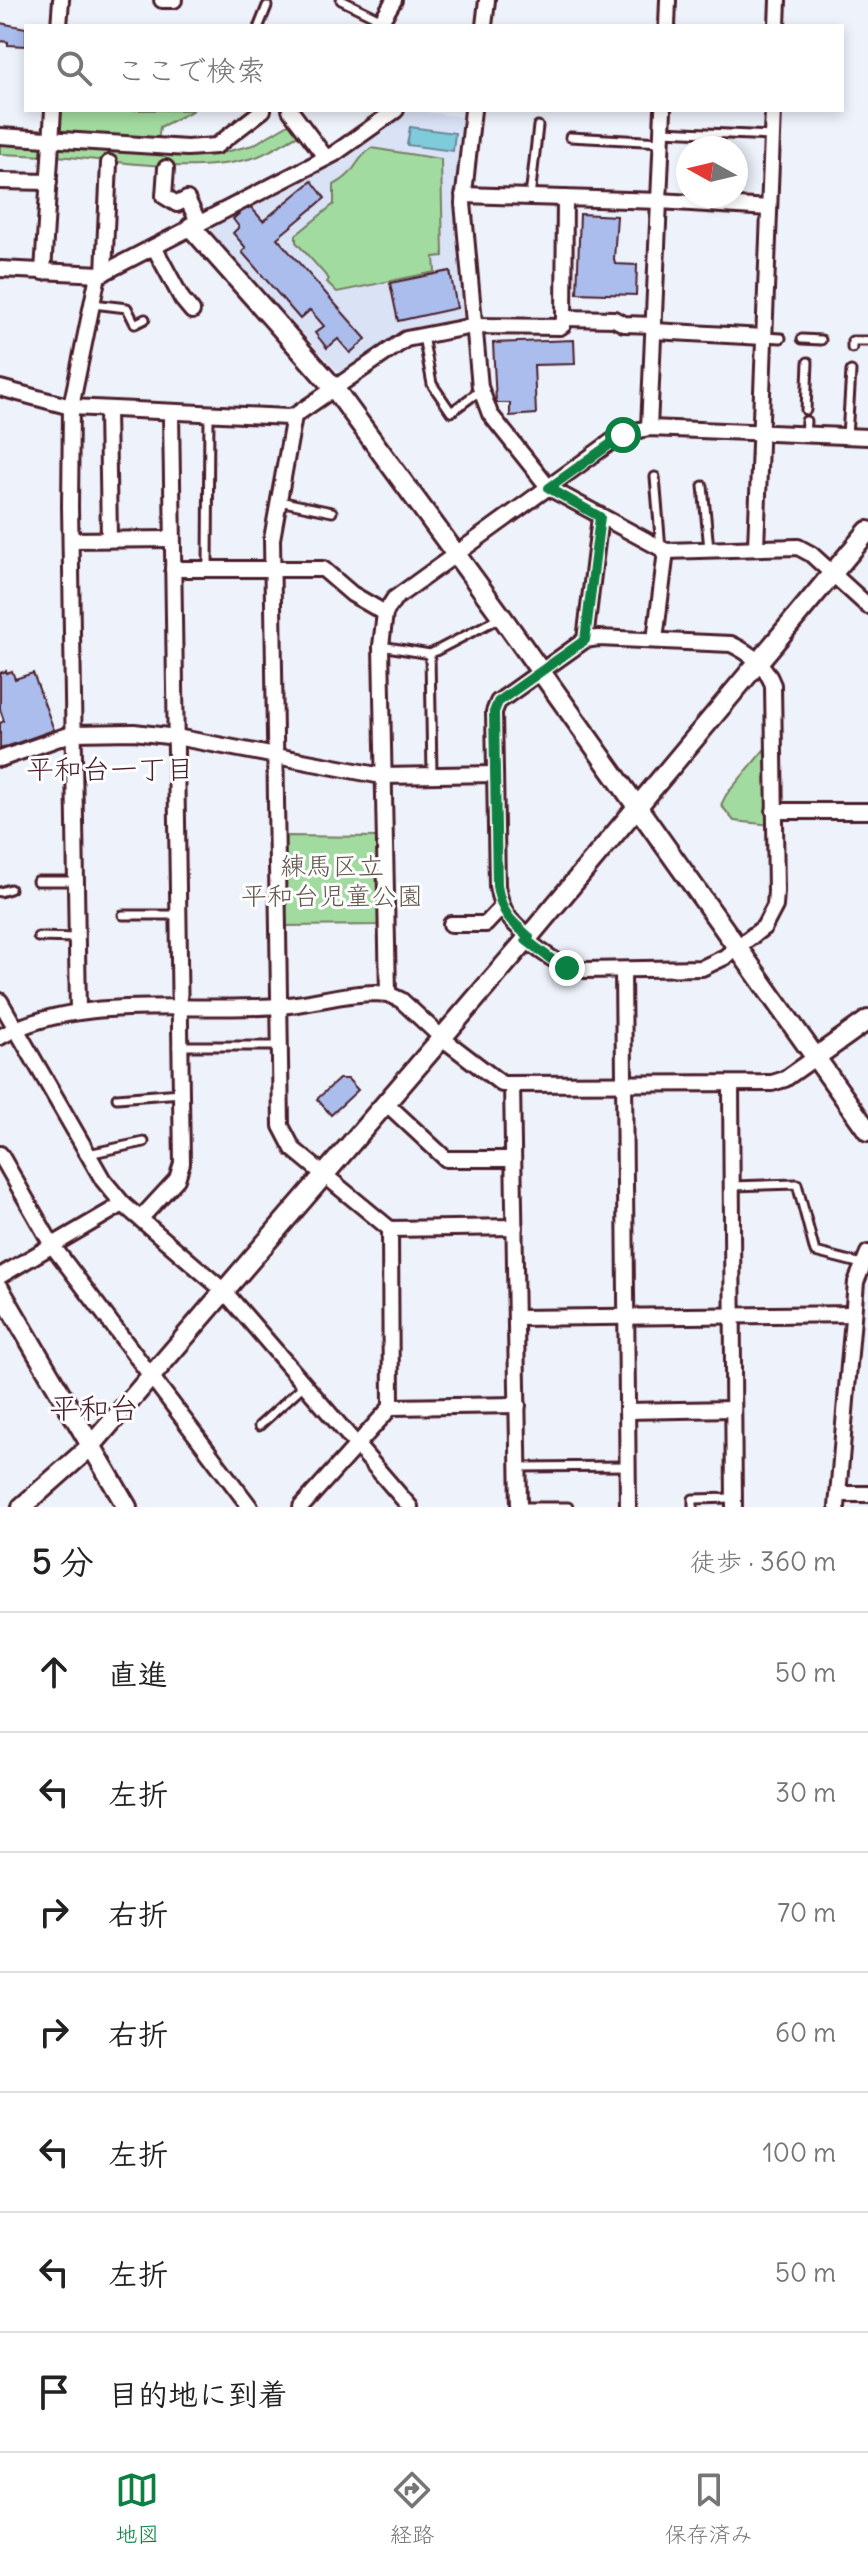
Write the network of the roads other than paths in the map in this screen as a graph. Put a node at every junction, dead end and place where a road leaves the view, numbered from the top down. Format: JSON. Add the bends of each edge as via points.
{"nodes":[{"id":1,"x":61,"y":0,"type":"edge"},
{"id":2,"x":162,"y":0,"type":"edge"},
{"id":3,"x":174,"y":0,"type":"edge"},
{"id":4,"x":341,"y":0,"type":"edge"},
{"id":5,"x":394,"y":0,"type":"edge"},
{"id":6,"x":487,"y":0,"type":"edge"},
{"id":7,"x":668,"y":0,"type":"edge"},
{"id":8,"x":778,"y":0,"type":"edge"},
{"id":9,"x":267,"y":6,"type":"dead end"},
{"id":10,"x":379,"y":23,"type":"edge"},
{"id":11,"x":59,"y":24,"type":"edge"},
{"id":12,"x":260,"y":24,"type":"edge"},
{"id":13,"x":484,"y":24,"type":"edge"},
{"id":14,"x":667,"y":24,"type":"edge"},
{"id":15,"x":777,"y":24,"type":"edge"},
{"id":16,"x":53,"y":112,"type":"edge"},
{"id":17,"x":260,"y":112,"type":"edge"},
{"id":18,"x":292,"y":112,"type":"edge"},
{"id":19,"x":393,"y":112,"type":"edge"},
{"id":20,"x":471,"y":112,"type":"edge"},
{"id":21,"x":663,"y":112,"type":"edge"},
{"id":22,"x":773,"y":112,"type":"edge"},
{"id":23,"x":538,"y":126,"type":"dead end"},
{"id":24,"x":0,"y":136,"type":"edge"},
{"id":25,"x":662,"y":136,"type":"junction"},
{"id":26,"x":772,"y":136,"type":"junction"},
{"id":27,"x":570,"y":137,"type":"dead end"},
{"id":28,"x":50,"y":139,"type":"junction"},
{"id":29,"x":326,"y":158,"type":"junction"},
{"id":30,"x":109,"y":163,"type":"dead end"},
{"id":31,"x":166,"y":168,"type":"dead end"},
{"id":32,"x":0,"y":182,"type":"edge"},
{"id":33,"x":49,"y":182,"type":"junction"},
{"id":34,"x":463,"y":195,"type":"junction"},
{"id":35,"x":530,"y":197,"type":"junction"},
{"id":36,"x":565,"y":198,"type":"junction"},
{"id":37,"x":660,"y":201,"type":"junction"},
{"id":38,"x":769,"y":208,"type":"junction"},
{"id":39,"x":195,"y":225,"type":"junction"},
{"id":40,"x":154,"y":247,"type":"junction"},
{"id":41,"x":0,"y":269,"type":"edge"},
{"id":42,"x":43,"y":272,"type":"junction"},
{"id":43,"x":101,"y":274,"type":"junction"},
{"id":44,"x":93,"y":304,"type":"junction"},
{"id":45,"x":192,"y":311,"type":"dead end"},
{"id":46,"x":564,"y":318,"type":"junction"},
{"id":47,"x":145,"y":319,"type":"dead end"},
{"id":48,"x":473,"y":326,"type":"junction"},
{"id":49,"x":654,"y":328,"type":"junction"},
{"id":50,"x":423,"y":336,"type":"junction"},
{"id":51,"x":764,"y":337,"type":"junction"},
{"id":52,"x":781,"y":338,"type":"dead end"},
{"id":53,"x":820,"y":338,"type":"dead end"},
{"id":54,"x":868,"y":341,"type":"edge"},
{"id":55,"x":852,"y":348,"type":"dead end"},
{"id":56,"x":809,"y":349,"type":"dead end"},
{"id":57,"x":808,"y":362,"type":"dead end"},
{"id":58,"x":851,"y":371,"type":"dead end"},
{"id":59,"x":0,"y":388,"type":"edge"},
{"id":60,"x":334,"y":388,"type":"junction"},
{"id":61,"x":481,"y":390,"type":"junction"},
{"id":62,"x":71,"y":407,"type":"junction"},
{"id":63,"x":107,"y":409,"type":"junction"},
{"id":64,"x":806,"y":410,"type":"dead end"},
{"id":65,"x":209,"y":412,"type":"junction"},
{"id":66,"x":171,"y":413,"type":"junction"},
{"id":67,"x":294,"y":416,"type":"junction"},
{"id":68,"x":649,"y":428,"type":"junction"},
{"id":69,"x":760,"y":433,"type":"junction"},
{"id":70,"x":847,"y":436,"type":"junction"},
{"id":71,"x":868,"y":437,"type":"edge"},
{"id":72,"x":655,"y":477,"type":"dead end"},
{"id":73,"x":703,"y":486,"type":"dead end"},
{"id":74,"x":549,"y":488,"type":"junction"},
{"id":75,"x":279,"y":501,"type":"junction"},
{"id":76,"x":332,"y":512,"type":"dead end"},
{"id":77,"x":600,"y":517,"type":"junction"},
{"id":78,"x":868,"y":531,"type":"edge"},
{"id":79,"x":109,"y":539,"type":"junction"},
{"id":80,"x":172,"y":539,"type":"junction"},
{"id":81,"x":71,"y":540,"type":"junction"},
{"id":82,"x":756,"y":547,"type":"junction"},
{"id":83,"x":709,"y":549,"type":"junction"},
{"id":84,"x":663,"y":550,"type":"junction"},
{"id":85,"x":456,"y":554,"type":"junction"},
{"id":86,"x":272,"y":568,"type":"junction"},
{"id":87,"x":173,"y":569,"type":"junction"},
{"id":88,"x":208,"y":569,"type":"junction"},
{"id":89,"x":833,"y":573,"type":"junction"},
{"id":90,"x":868,"y":606,"type":"edge"},
{"id":91,"x":385,"y":613,"type":"junction"},
{"id":92,"x":502,"y":617,"type":"junction"},
{"id":93,"x":585,"y":640,"type":"junction"},
{"id":94,"x":655,"y":640,"type":"junction"},
{"id":95,"x":381,"y":646,"type":"junction"},
{"id":96,"x":430,"y":654,"type":"junction"},
{"id":97,"x":759,"y":663,"type":"junction"},
{"id":98,"x":541,"y":673,"type":"junction"},
{"id":99,"x":74,"y":733,"type":"junction"},
{"id":100,"x":176,"y":737,"type":"junction"},
{"id":101,"x":274,"y":757,"type":"junction"},
{"id":102,"x":0,"y":759,"type":"edge"},
{"id":103,"x":495,"y":774,"type":"junction"},
{"id":104,"x":432,"y":775,"type":"junction"},
{"id":105,"x":382,"y":776,"type":"junction"},
{"id":106,"x":639,"y":808,"type":"junction"},
{"id":107,"x":774,"y":811,"type":"junction"},
{"id":108,"x":868,"y":811,"type":"edge"},
{"id":109,"x":37,"y":881,"type":"dead end"},
{"id":110,"x":76,"y":881,"type":"junction"},
{"id":111,"x":10,"y":889,"type":"dead end"},
{"id":112,"x":0,"y":892,"type":"edge"},
{"id":113,"x":501,"y":908,"type":"junction"},
{"id":114,"x":123,"y":915,"type":"dead end"},
{"id":115,"x":178,"y":915,"type":"junction"},
{"id":116,"x":451,"y":924,"type":"dead end"},
{"id":117,"x":38,"y":937,"type":"dead end"},
{"id":118,"x":77,"y":938,"type":"junction"},
{"id":119,"x":528,"y":939,"type":"junction"},
{"id":120,"x":738,"y":947,"type":"junction"},
{"id":121,"x":623,"y":970,"type":"junction"},
{"id":122,"x":388,"y":994,"type":"junction"},
{"id":123,"x":0,"y":1001,"type":"edge"},
{"id":124,"x":279,"y":1006,"type":"junction"},
{"id":125,"x":179,"y":1008,"type":"junction"},
{"id":126,"x":78,"y":1011,"type":"junction"},
{"id":127,"x":868,"y":1020,"type":"edge"},
{"id":128,"x":16,"y":1028,"type":"junction"},
{"id":129,"x":0,"y":1037,"type":"edge"},
{"id":130,"x":442,"y":1038,"type":"junction"},
{"id":131,"x":180,"y":1046,"type":"junction"},
{"id":132,"x":279,"y":1046,"type":"junction"},
{"id":133,"x":816,"y":1057,"type":"junction"},
{"id":134,"x":512,"y":1084,"type":"junction"},
{"id":135,"x":624,"y":1085,"type":"junction"},
{"id":136,"x":731,"y":1085,"type":"junction"},
{"id":137,"x":181,"y":1093,"type":"junction"},
{"id":138,"x":117,"y":1098,"type":"dead end"},
{"id":139,"x":386,"y":1103,"type":"junction"},
{"id":140,"x":868,"y":1131,"type":"edge"},
{"id":141,"x":144,"y":1142,"type":"dead end"},
{"id":142,"x":0,"y":1154,"type":"edge"},
{"id":143,"x":88,"y":1154,"type":"junction"},
{"id":144,"x":513,"y":1159,"type":"junction"},
{"id":145,"x":323,"y":1176,"type":"junction"},
{"id":146,"x":732,"y":1186,"type":"junction"},
{"id":147,"x":123,"y":1204,"type":"junction"},
{"id":148,"x":141,"y":1218,"type":"junction"},
{"id":149,"x":515,"y":1227,"type":"junction"},
{"id":150,"x":390,"y":1229,"type":"junction"},
{"id":151,"x":52,"y":1245,"type":"junction"},
{"id":152,"x":865,"y":1259,"type":"edge"},
{"id":153,"x":0,"y":1276,"type":"edge"},
{"id":154,"x":0,"y":1290,"type":"edge"},
{"id":155,"x":224,"y":1291,"type":"junction"},
{"id":156,"x":853,"y":1314,"type":"junction"},
{"id":157,"x":733,"y":1315,"type":"junction"},
{"id":158,"x":627,"y":1317,"type":"junction"},
{"id":159,"x":516,"y":1318,"type":"junction"},
{"id":160,"x":151,"y":1377,"type":"junction"},
{"id":161,"x":305,"y":1384,"type":"junction"},
{"id":162,"x":518,"y":1405,"type":"junction"},
{"id":163,"x":391,"y":1407,"type":"junction"},
{"id":164,"x":732,"y":1409,"type":"junction"},
{"id":165,"x":627,"y":1411,"type":"junction"},
{"id":166,"x":259,"y":1426,"type":"dead end"},
{"id":167,"x":91,"y":1446,"type":"junction"},
{"id":168,"x":356,"y":1446,"type":"junction"},
{"id":169,"x":628,"y":1466,"type":"junction"},
{"id":170,"x":519,"y":1467,"type":"junction"},
{"id":171,"x":868,"y":1494,"type":"edge"},
{"id":172,"x":838,"y":1501,"type":"edge"},
{"id":173,"x":734,"y":1502,"type":"edge"},
{"id":174,"x":22,"y":1507,"type":"edge"},
{"id":175,"x":127,"y":1507,"type":"edge"},
{"id":176,"x":250,"y":1507,"type":"edge"},
{"id":177,"x":301,"y":1507,"type":"edge"},
{"id":178,"x":410,"y":1507,"type":"edge"},
{"id":179,"x":519,"y":1507,"type":"edge"},
{"id":180,"x":568,"y":1507,"type":"edge"},
{"id":181,"x":628,"y":1507,"type":"edge"},
{"id":182,"x":693,"y":1507,"type":"edge"}],
"edges":[{"from":1,"to":11,"type":"street"},
{"from":2,"to":3,"type":"street"},
{"from":4,"to":10,"type":"lane"},
{"from":5,"to":10,"type":"street"},
{"from":6,"to":13,"type":"street"},
{"from":7,"to":14,"type":"street"},
{"from":8,"to":15,"type":"street"},
{"from":9,"to":12,"type":"lane"},
{"from":16,"to":28,"type":"street"},
{"from":17,"to":28,"type":"street","via":[[215,146]]},
{"from":18,"to":29,"type":"street"},
{"from":19,"to":29,"type":"street"},
{"from":20,"to":34,"type":"street"},
{"from":21,"to":25,"type":"street"},
{"from":22,"to":26,"type":"street"},
{"from":23,"to":35,"type":"lane"},
{"from":24,"to":28,"type":"street"},
{"from":25,"to":26,"type":"lane"},
{"from":25,"to":27,"type":"lane"},
{"from":25,"to":37,"type":"street"},
{"from":26,"to":38,"type":"street"},
{"from":28,"to":33,"type":"street"},
{"from":29,"to":39,"type":"street"},
{"from":30,"to":43,"type":"street"},
{"from":31,"to":39,"type":"street","via":[[164,196],[177,204],[187,199]]},
{"from":32,"to":33,"type":"street"},
{"from":33,"to":42,"type":"street"},
{"from":34,"to":35,"type":"street"},
{"from":34,"to":48,"type":"street"},
{"from":35,"to":36,"type":"street"},
{"from":36,"to":37,"type":"street"},
{"from":36,"to":46,"type":"street"},
{"from":37,"to":38,"type":"street"},
{"from":37,"to":49,"type":"street"},
{"from":38,"to":51,"type":"street"},
{"from":39,"to":40,"type":"street"},
{"from":39,"to":60,"type":"street"},
{"from":40,"to":43,"type":"street"},
{"from":40,"to":45,"type":"street"},
{"from":41,"to":42,"type":"street"},
{"from":42,"to":43,"type":"street"},
{"from":43,"to":44,"type":"street"},
{"from":44,"to":47,"type":"lane","via":[[127,308],[135,324]]},
{"from":44,"to":62,"type":"street"},
{"from":46,"to":48,"type":"street","via":[[560,327]]},
{"from":46,"to":49,"type":"street","via":[[614,319]]},
{"from":48,"to":50,"type":"street"},
{"from":48,"to":61,"type":"street"},
{"from":49,"to":51,"type":"street"},
{"from":49,"to":68,"type":"street"},
{"from":50,"to":60,"type":"street","via":[[397,344]]},
{"from":50,"to":61,"type":"lane","via":[[432,384],[451,412]]},
{"from":51,"to":52,"type":"lane"},
{"from":51,"to":69,"type":"street"},
{"from":53,"to":56,"type":"lane","via":[[806,339]]},
{"from":54,"to":55,"type":"lane","via":[[852,341]]},
{"from":57,"to":64,"type":"lane"},
{"from":58,"to":70,"type":"lane"},
{"from":59,"to":62,"type":"street"},
{"from":60,"to":67,"type":"street"},
{"from":60,"to":85,"type":"street"},
{"from":61,"to":74,"type":"street","via":[[490,414]]},
{"from":62,"to":63,"type":"street"},
{"from":62,"to":81,"type":"street"},
{"from":63,"to":66,"type":"street"},
{"from":63,"to":79,"type":"street"},
{"from":65,"to":66,"type":"street"},
{"from":65,"to":67,"type":"street"},
{"from":65,"to":88,"type":"lane"},
{"from":66,"to":80,"type":"street"},
{"from":67,"to":75,"type":"street"},
{"from":68,"to":69,"type":"street"},
{"from":68,"to":74,"type":"street","via":[[615,439]]},
{"from":69,"to":70,"type":"street","via":[[806,428]]},
{"from":69,"to":82,"type":"street"},
{"from":70,"to":71,"type":"street"},
{"from":72,"to":84,"type":"lane"},
{"from":73,"to":83,"type":"lane"},
{"from":74,"to":77,"type":"street"},
{"from":74,"to":85,"type":"street"},
{"from":75,"to":76,"type":"lane"},
{"from":75,"to":86,"type":"street"},
{"from":77,"to":84,"type":"street"},
{"from":77,"to":93,"type":"street"},
{"from":78,"to":89,"type":"street"},
{"from":79,"to":80,"type":"street"},
{"from":79,"to":81,"type":"street"},
{"from":80,"to":87,"type":"street"},
{"from":81,"to":99,"type":"street"},
{"from":82,"to":83,"type":"street"},
{"from":82,"to":89,"type":"street","via":[[798,547]]},
{"from":83,"to":84,"type":"street"},
{"from":84,"to":94,"type":"street"},
{"from":85,"to":91,"type":"street","via":[[394,599]]},
{"from":85,"to":92,"type":"street"},
{"from":86,"to":88,"type":"street"},
{"from":86,"to":91,"type":"street","via":[[323,569]]},
{"from":86,"to":101,"type":"street"},
{"from":87,"to":88,"type":"street"},
{"from":87,"to":100,"type":"street"},
{"from":89,"to":90,"type":"street"},
{"from":89,"to":97,"type":"street"},
{"from":91,"to":95,"type":"street"},
{"from":92,"to":96,"type":"lane"},
{"from":92,"to":98,"type":"street"},
{"from":93,"to":94,"type":"street"},
{"from":93,"to":98,"type":"street"},
{"from":94,"to":97,"type":"street","via":[[731,644]]},
{"from":95,"to":96,"type":"lane"},
{"from":95,"to":105,"type":"street"},
{"from":96,"to":104,"type":"lane"},
{"from":97,"to":106,"type":"street"},
{"from":97,"to":107,"type":"street","via":[[773,685]]},
{"from":98,"to":103,"type":"street","via":[[498,702]]},
{"from":98,"to":106,"type":"street"},
{"from":99,"to":100,"type":"street"},
{"from":99,"to":102,"type":"street"},
{"from":99,"to":110,"type":"street"},
{"from":100,"to":101,"type":"street"},
{"from":100,"to":115,"type":"street"},
{"from":101,"to":105,"type":"street"},
{"from":101,"to":124,"type":"street"},
{"from":103,"to":104,"type":"street"},
{"from":103,"to":113,"type":"street"},
{"from":104,"to":105,"type":"street"},
{"from":105,"to":122,"type":"street"},
{"from":106,"to":119,"type":"street"},
{"from":106,"to":120,"type":"street"},
{"from":107,"to":108,"type":"street"},
{"from":107,"to":120,"type":"street","via":[[775,906],[764,927]]},
{"from":109,"to":110,"type":"lane"},
{"from":110,"to":118,"type":"street"},
{"from":111,"to":112,"type":"lane"},
{"from":113,"to":116,"type":"street","via":[[486,924]]},
{"from":113,"to":119,"type":"street"},
{"from":114,"to":115,"type":"lane"},
{"from":115,"to":125,"type":"street"},
{"from":117,"to":118,"type":"lane"},
{"from":118,"to":126,"type":"street"},
{"from":119,"to":121,"type":"street","via":[[567,968]]},
{"from":119,"to":130,"type":"street"},
{"from":120,"to":121,"type":"street","via":[[702,968]]},
{"from":120,"to":133,"type":"street"},
{"from":121,"to":135,"type":"street"},
{"from":122,"to":124,"type":"street"},
{"from":122,"to":130,"type":"street"},
{"from":123,"to":128,"type":"street"},
{"from":124,"to":125,"type":"street"},
{"from":124,"to":132,"type":"street"},
{"from":125,"to":126,"type":"street"},
{"from":125,"to":131,"type":"street"},
{"from":126,"to":128,"type":"street"},
{"from":127,"to":133,"type":"street"},
{"from":128,"to":129,"type":"street"},
{"from":128,"to":143,"type":"street"},
{"from":130,"to":134,"type":"street","via":[[502,1084]]},
{"from":130,"to":139,"type":"street"},
{"from":131,"to":132,"type":"lane"},
{"from":131,"to":137,"type":"street"},
{"from":132,"to":145,"type":"street","via":[[281,1126],[293,1149]]},
{"from":133,"to":136,"type":"street","via":[[785,1079]]},
{"from":133,"to":140,"type":"street"},
{"from":134,"to":135,"type":"street"},
{"from":134,"to":144,"type":"street"},
{"from":135,"to":136,"type":"street"},
{"from":135,"to":158,"type":"street"},
{"from":136,"to":146,"type":"street"},
{"from":137,"to":138,"type":"lane"},
{"from":137,"to":148,"type":"street","via":[[181,1173]]},
{"from":139,"to":144,"type":"street","via":[[446,1159]]},
{"from":139,"to":145,"type":"street"},
{"from":141,"to":143,"type":"lane"},
{"from":142,"to":151,"type":"street"},
{"from":143,"to":147,"type":"street"},
{"from":144,"to":149,"type":"street"},
{"from":145,"to":150,"type":"street"},
{"from":145,"to":155,"type":"street"},
{"from":146,"to":152,"type":"lane","via":[[797,1184],[815,1252]]},
{"from":146,"to":157,"type":"street"},
{"from":147,"to":148,"type":"street"},
{"from":147,"to":151,"type":"street"},
{"from":148,"to":155,"type":"street"},
{"from":149,"to":150,"type":"street"},
{"from":149,"to":159,"type":"street"},
{"from":150,"to":163,"type":"street"},
{"from":151,"to":153,"type":"street"},
{"from":151,"to":160,"type":"street"},
{"from":152,"to":156,"type":"street"},
{"from":154,"to":167,"type":"street"},
{"from":155,"to":160,"type":"street"},
{"from":155,"to":161,"type":"street"},
{"from":156,"to":157,"type":"street"},
{"from":156,"to":172,"type":"street"},
{"from":157,"to":158,"type":"street"},
{"from":157,"to":164,"type":"street"},
{"from":158,"to":159,"type":"street"},
{"from":158,"to":165,"type":"street"},
{"from":159,"to":162,"type":"street"},
{"from":160,"to":167,"type":"street"},
{"from":160,"to":176,"type":"street"},
{"from":161,"to":166,"type":"lane"},
{"from":161,"to":168,"type":"street"},
{"from":162,"to":163,"type":"street"},
{"from":162,"to":170,"type":"street"},
{"from":163,"to":168,"type":"street"},
{"from":164,"to":165,"type":"street"},
{"from":164,"to":173,"type":"street"},
{"from":165,"to":169,"type":"street"},
{"from":167,"to":174,"type":"street"},
{"from":167,"to":175,"type":"street"},
{"from":168,"to":177,"type":"street"},
{"from":168,"to":178,"type":"street"},
{"from":169,"to":170,"type":"lane"},
{"from":169,"to":181,"type":"street"},
{"from":170,"to":179,"type":"street"},
{"from":171,"to":172,"type":"street"},
{"from":173,"to":182,"type":"lane","via":[[693,1499]]},
{"from":179,"to":180,"type":"lane"}]}
